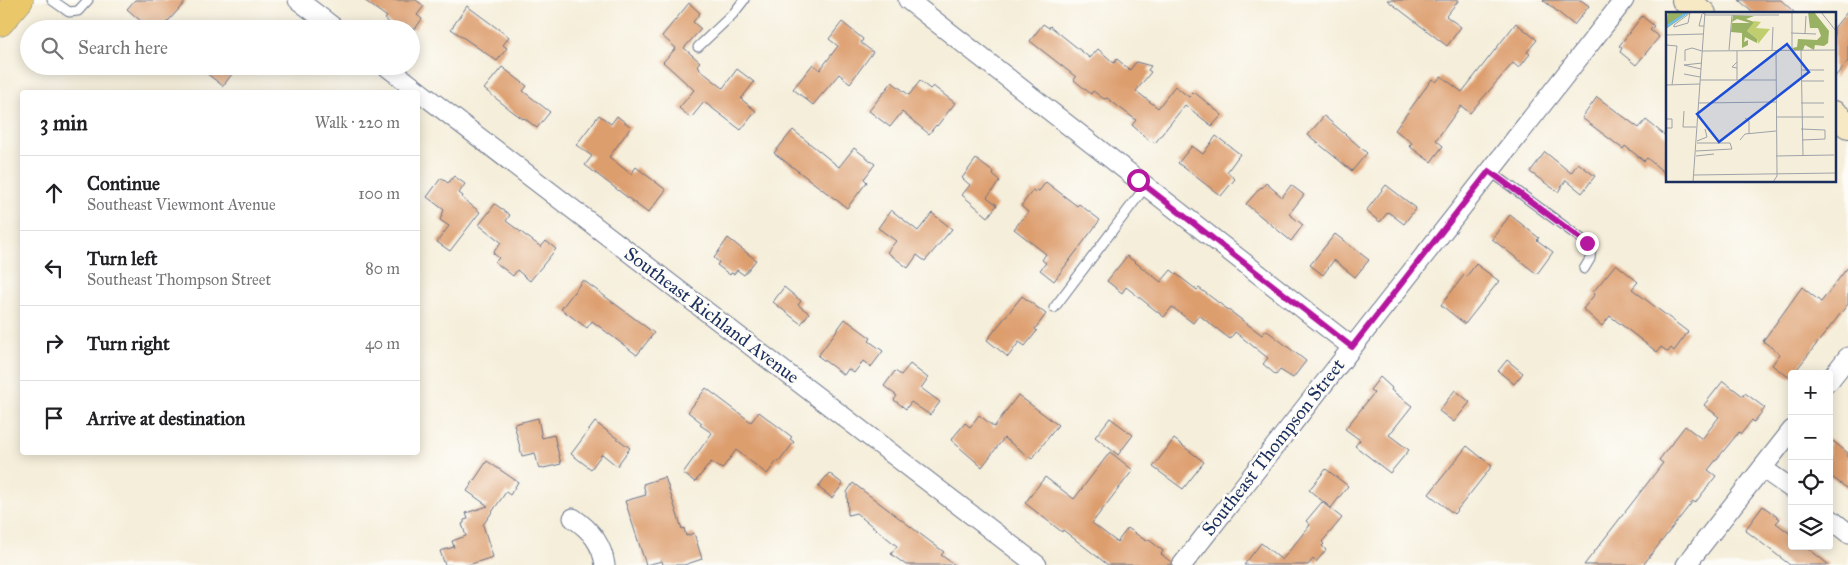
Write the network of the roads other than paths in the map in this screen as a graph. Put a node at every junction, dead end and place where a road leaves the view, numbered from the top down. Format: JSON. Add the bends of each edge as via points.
{"nodes":[{"id":1,"x":19,"y":0,"type":"edge"},
{"id":2,"x":52,"y":0,"type":"edge"},
{"id":3,"x":88,"y":0,"type":"edge"},
{"id":4,"x":298,"y":0,"type":"edge"},
{"id":5,"x":744,"y":0,"type":"edge"},
{"id":6,"x":908,"y":0,"type":"edge"},
{"id":7,"x":1624,"y":0,"type":"edge"},
{"id":8,"x":1685,"y":0,"type":"edge"},
{"id":9,"x":1700,"y":12,"type":"edge"},
{"id":10,"x":324,"y":20,"type":"edge"},
{"id":11,"x":0,"y":22,"type":"edge"},
{"id":12,"x":698,"y":46,"type":"dead end"},
{"id":13,"x":398,"y":75,"type":"edge"},
{"id":14,"x":417,"y":90,"type":"edge"},
{"id":15,"x":420,"y":92,"type":"edge"},
{"id":16,"x":1489,"y":171,"type":"junction"},
{"id":17,"x":1146,"y":186,"type":"junction"},
{"id":18,"x":1584,"y":269,"type":"dead end"},
{"id":19,"x":1054,"y":308,"type":"dead end"},
{"id":20,"x":1352,"y":347,"type":"junction"},
{"id":21,"x":1848,"y":357,"type":"edge"},
{"id":22,"x":1833,"y":376,"type":"edge"},
{"id":23,"x":1788,"y":435,"type":"edge"},
{"id":24,"x":1762,"y":468,"type":"junction"},
{"id":25,"x":1788,"y":486,"type":"edge"},
{"id":26,"x":573,"y":518,"type":"dead end"},
{"id":27,"x":1833,"y":521,"type":"edge"},
{"id":28,"x":1848,"y":533,"type":"edge"},
{"id":29,"x":604,"y":565,"type":"edge"},
{"id":30,"x":1038,"y":565,"type":"edge"},
{"id":31,"x":1182,"y":565,"type":"edge"},
{"id":32,"x":1686,"y":565,"type":"edge"}],
"edges":[{"from":1,"to":11,"type":"highway"},
{"from":2,"to":3,"type":"lane","via":[[69,12],[78,11]]},
{"from":4,"to":10,"type":"street"},
{"from":5,"to":12,"type":"lane"},
{"from":6,"to":17,"type":"street"},
{"from":7,"to":16,"type":"street","name":"Southeast Thompson Street"},
{"from":8,"to":9,"type":"street"},
{"from":13,"to":14,"type":"street","name":"Southeast Richland Avenue"},
{"from":15,"to":30,"type":"street","name":"Southeast Richland Avenue"},
{"from":16,"to":18,"type":"lane","via":[[1587,243],[1591,249],[1590,259]]},
{"from":16,"to":20,"type":"street","name":"Southeast Thompson Street"},
{"from":17,"to":19,"type":"lane"},
{"from":17,"to":20,"type":"street"},
{"from":20,"to":31,"type":"street","name":"Southeast Thompson Street"},
{"from":21,"to":22,"type":"street"},
{"from":23,"to":24,"type":"street"},
{"from":24,"to":25,"type":"street"},
{"from":24,"to":32,"type":"street"},
{"from":26,"to":29,"type":"street","via":[[592,533],[600,546]]},
{"from":27,"to":28,"type":"street"}]}
